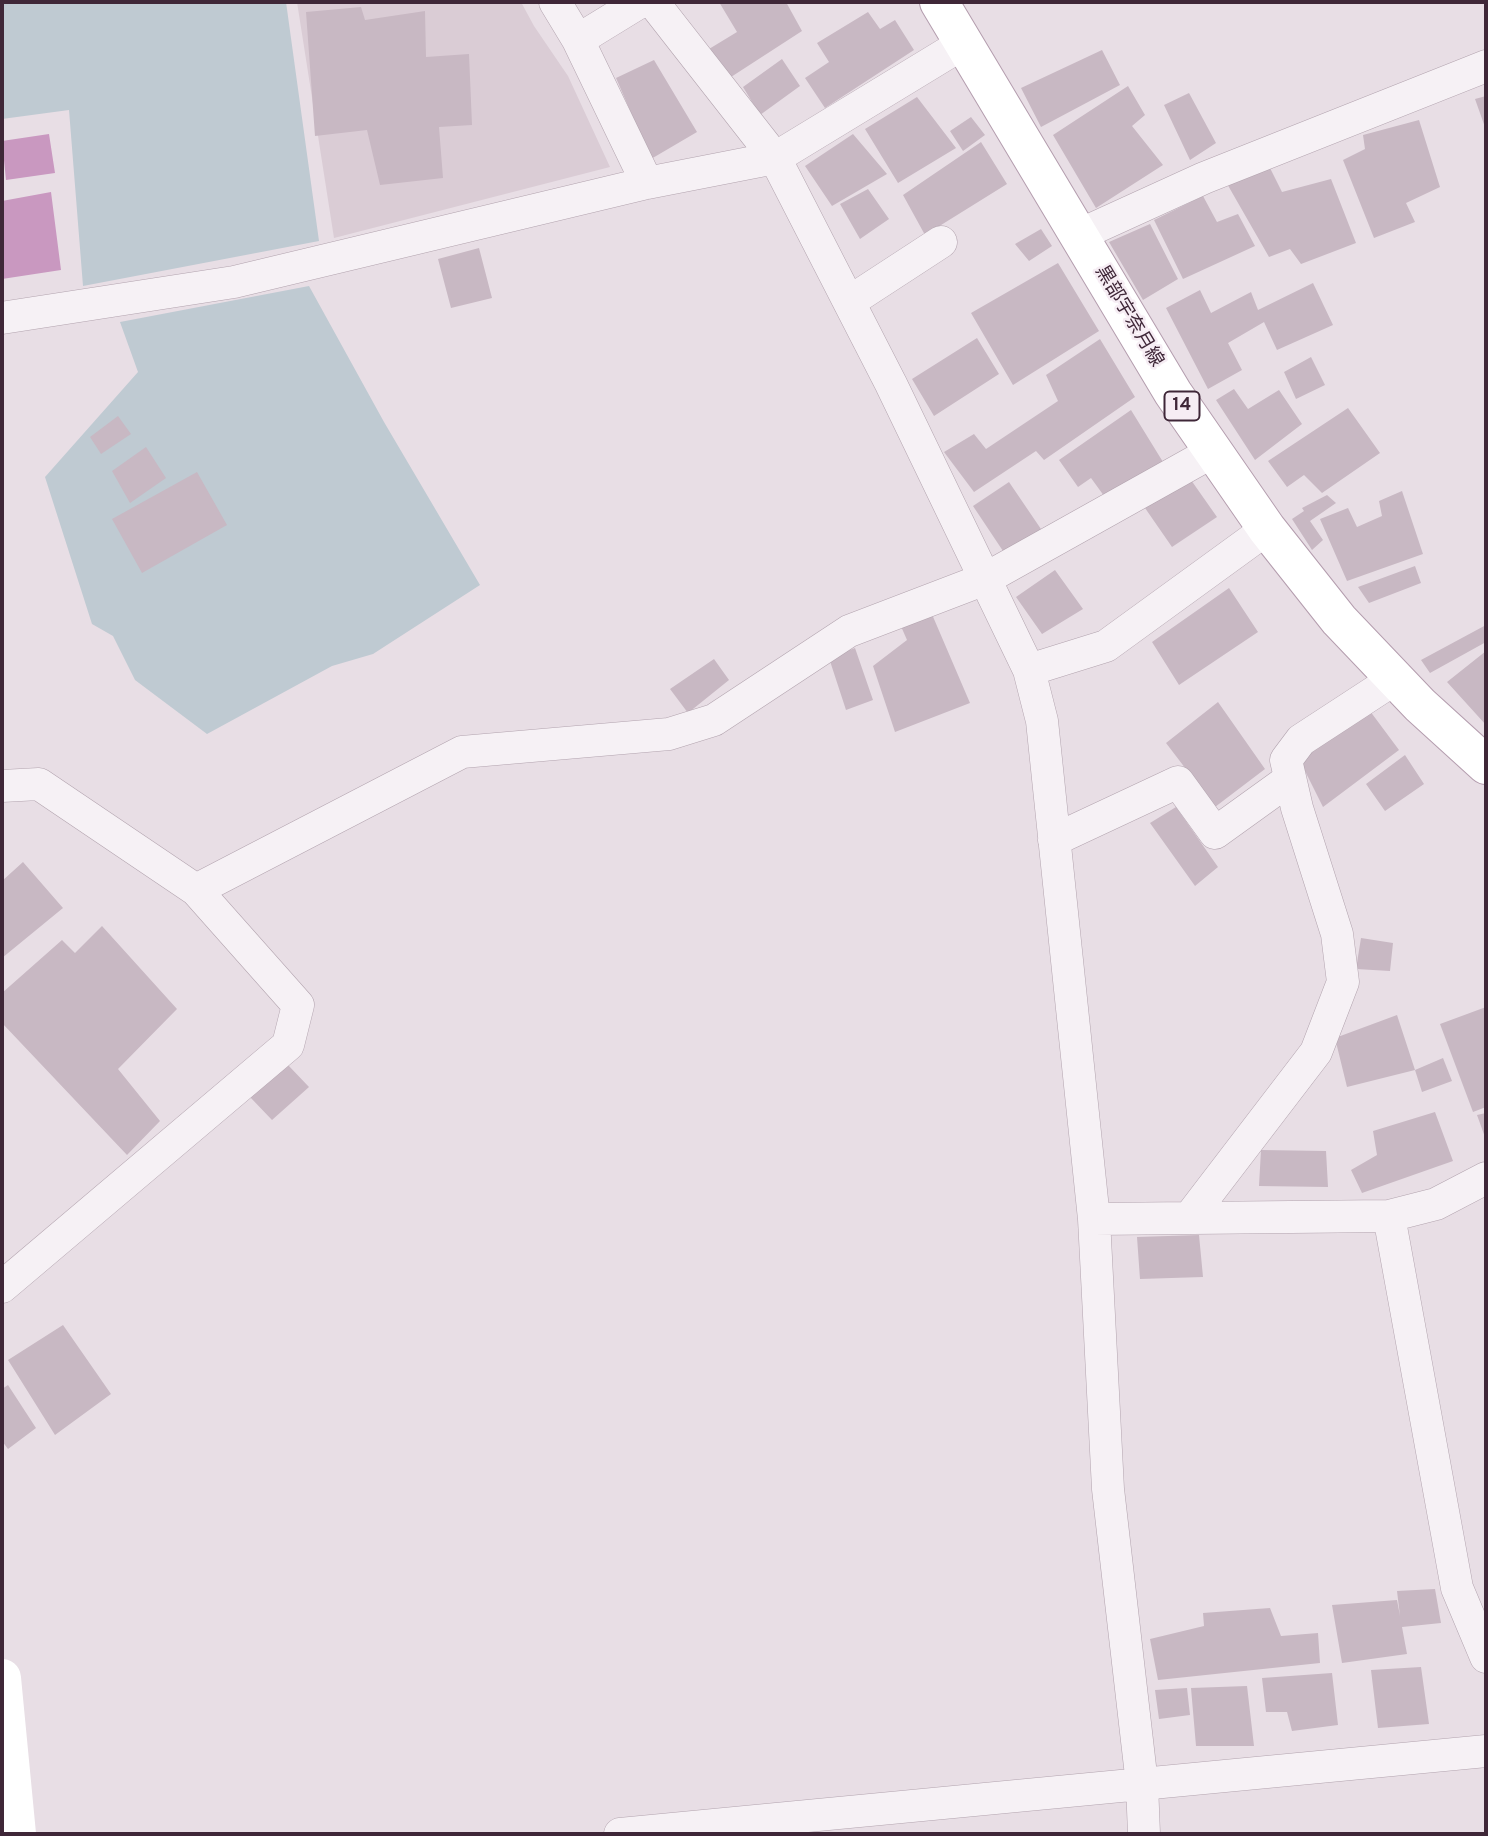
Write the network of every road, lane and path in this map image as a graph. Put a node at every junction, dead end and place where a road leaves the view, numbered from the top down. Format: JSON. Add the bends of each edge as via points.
{"nodes":[{"id":1,"x":555,"y":2,"type":"edge"},
{"id":2,"x":639,"y":2,"type":"edge"},
{"id":3,"x":653,"y":2,"type":"edge"},
{"id":4,"x":939,"y":2,"type":"edge"},
{"id":5,"x":578,"y":40,"type":"junction"},
{"id":6,"x":964,"y":43,"type":"junction"},
{"id":7,"x":1486,"y":66,"type":"edge"},
{"id":8,"x":775,"y":158,"type":"junction"},
{"id":9,"x":648,"y":183,"type":"junction"},
{"id":10,"x":1079,"y":234,"type":"junction"},
{"id":11,"x":941,"y":243,"type":"dead end"},
{"id":12,"x":849,"y":302,"type":"junction"},
{"id":13,"x":2,"y":318,"type":"edge"},
{"id":14,"x":1213,"y":452,"type":"junction"},
{"id":15,"x":1267,"y":529,"type":"junction"},
{"id":16,"x":985,"y":579,"type":"junction"},
{"id":17,"x":1029,"y":670,"type":"junction"},
{"id":18,"x":1396,"y":678,"type":"junction"},
{"id":19,"x":1486,"y":765,"type":"edge"},
{"id":20,"x":1290,"y":779,"type":"junction"},
{"id":21,"x":2,"y":786,"type":"edge"},
{"id":22,"x":1055,"y":840,"type":"junction"},
{"id":23,"x":196,"y":890,"type":"junction"},
{"id":24,"x":1486,"y":1178,"type":"edge"},
{"id":25,"x":1389,"y":1216,"type":"junction"},
{"id":26,"x":1189,"y":1218,"type":"junction"},
{"id":27,"x":1094,"y":1219,"type":"junction"},
{"id":28,"x":2,"y":1287,"type":"edge"},
{"id":29,"x":1486,"y":1657,"type":"edge"},
{"id":30,"x":2,"y":1678,"type":"edge"},
{"id":31,"x":1486,"y":1751,"type":"edge"},
{"id":32,"x":1142,"y":1784,"type":"junction"},
{"id":33,"x":17,"y":1834,"type":"edge"},
{"id":34,"x":620,"y":1834,"type":"edge"},
{"id":35,"x":1144,"y":1834,"type":"edge"}],
"edges":[{"from":1,"to":5,"type":"street"},
{"from":2,"to":5,"type":"street"},
{"from":3,"to":8,"type":"street"},
{"from":4,"to":6,"type":"main road","name":"黒部宇奈月線","number":"14"},
{"from":5,"to":9,"type":"street"},
{"from":6,"to":8,"type":"street"},
{"from":6,"to":10,"type":"main road","name":"黒部宇奈月線","number":"14"},
{"from":7,"to":10,"type":"street","via":[[1204,178]]},
{"from":8,"to":9,"type":"street"},
{"from":8,"to":12,"type":"street"},
{"from":9,"to":13,"type":"street","via":[[234,282]]},
{"from":10,"to":14,"type":"main road","name":"黒部宇奈月線","number":"14"},
{"from":11,"to":12,"type":"street"},
{"from":12,"to":16,"type":"street"},
{"from":14,"to":15,"type":"main road","name":"黒部宇奈月線","number":"14"},
{"from":14,"to":16,"type":"street"},
{"from":15,"to":17,"type":"street","via":[[1106,646]]},
{"from":15,"to":18,"type":"main road","name":"黒部宇奈月線","number":"14","via":[[1339,620]]},
{"from":16,"to":17,"type":"street"},
{"from":16,"to":23,"type":"street","via":[[849,631],[714,720],[669,734],[462,752]]},
{"from":17,"to":22,"type":"street","via":[[1042,721]]},
{"from":18,"to":19,"type":"main road","name":"黒部宇奈月線","number":"14"},
{"from":18,"to":20,"type":"street","via":[[1301,740],[1286,760]]},
{"from":20,"to":22,"type":"street","via":[[1215,833],[1178,782]]},
{"from":20,"to":26,"type":"street","via":[[1337,934],[1343,982],[1316,1052]]},
{"from":21,"to":23,"type":"street","via":[[39,784]]},
{"from":22,"to":27,"type":"street"},
{"from":23,"to":28,"type":"street","via":[[298,1005],[288,1045]]},
{"from":24,"to":25,"type":"street","via":[[1436,1204]]},
{"from":25,"to":26,"type":"street"},
{"from":25,"to":29,"type":"street","via":[[1457,1588]]},
{"from":26,"to":27,"type":"street"},
{"from":27,"to":32,"type":"street","via":[[1108,1489]]},
{"from":30,"to":33,"type":"main road"},
{"from":31,"to":32,"type":"street"},
{"from":32,"to":34,"type":"street"},
{"from":32,"to":35,"type":"street"}]}
